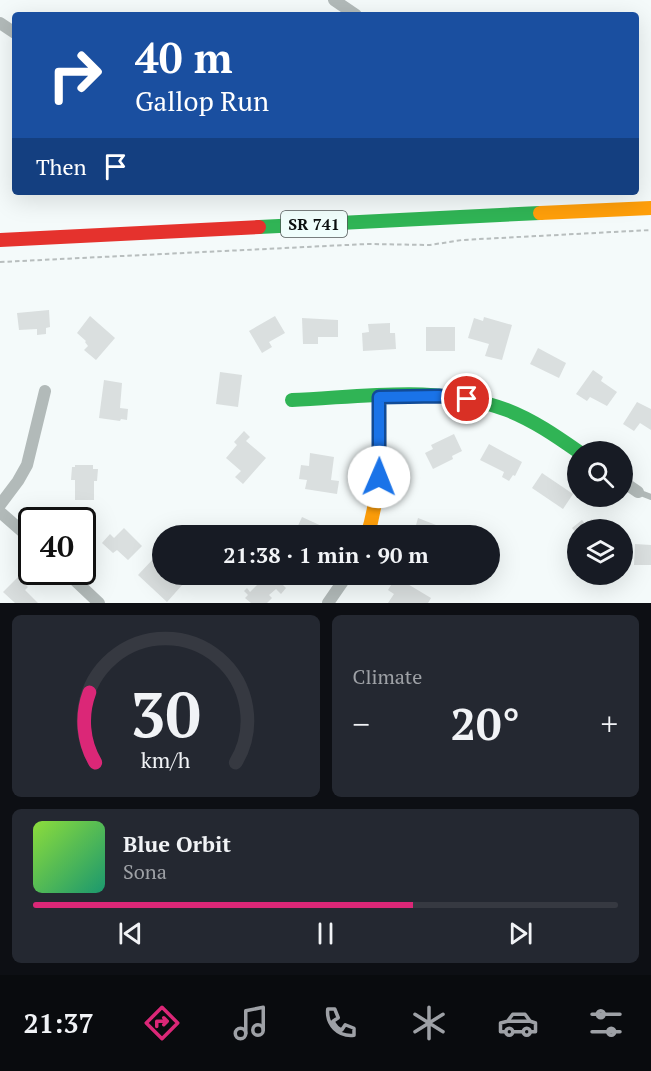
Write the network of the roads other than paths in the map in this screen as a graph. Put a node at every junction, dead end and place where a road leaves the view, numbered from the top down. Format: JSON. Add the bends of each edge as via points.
{"nodes":[{"id":1,"x":334,"y":0,"type":"edge"},
{"id":2,"x":352,"y":12,"type":"edge"},
{"id":3,"x":651,"y":208,"type":"edge"},
{"id":4,"x":0,"y":240,"type":"edge"},
{"id":5,"x":45,"y":391,"type":"dead end"},
{"id":6,"x":379,"y":397,"type":"junction"},
{"id":7,"x":292,"y":400,"type":"dead end"},
{"id":8,"x":567,"y":444,"type":"edge"},
{"id":9,"x":633,"y":489,"type":"edge"},
{"id":10,"x":638,"y":492,"type":"joint"},
{"id":11,"x":651,"y":497,"type":"edge"},
{"id":12,"x":0,"y":505,"type":"edge"},
{"id":13,"x":0,"y":512,"type":"edge"},
{"id":14,"x":370,"y":525,"type":"edge"},
{"id":15,"x":18,"y":528,"type":"edge"},
{"id":16,"x":80,"y":585,"type":"edge"},
{"id":17,"x":340,"y":585,"type":"edge"},
{"id":18,"x":99,"y":603,"type":"edge"},
{"id":19,"x":328,"y":603,"type":"edge"}],
"edges":[{"from":1,"to":2,"type":"street"},
{"from":3,"to":4,"type":"main road","number":"SR 741"},
{"from":5,"to":12,"type":"street","via":[[27,465]]},
{"from":6,"to":7,"type":"main road"},
{"from":6,"to":8,"type":"main road","via":[[439,396],[493,405],[527,419]]},
{"from":6,"to":14,"type":"main road","via":[[378,491]]},
{"from":9,"to":10,"type":"street"},
{"from":10,"to":11,"type":"lane"},
{"from":13,"to":15,"type":"street"},
{"from":16,"to":18,"type":"street"},
{"from":17,"to":19,"type":"street"}]}
